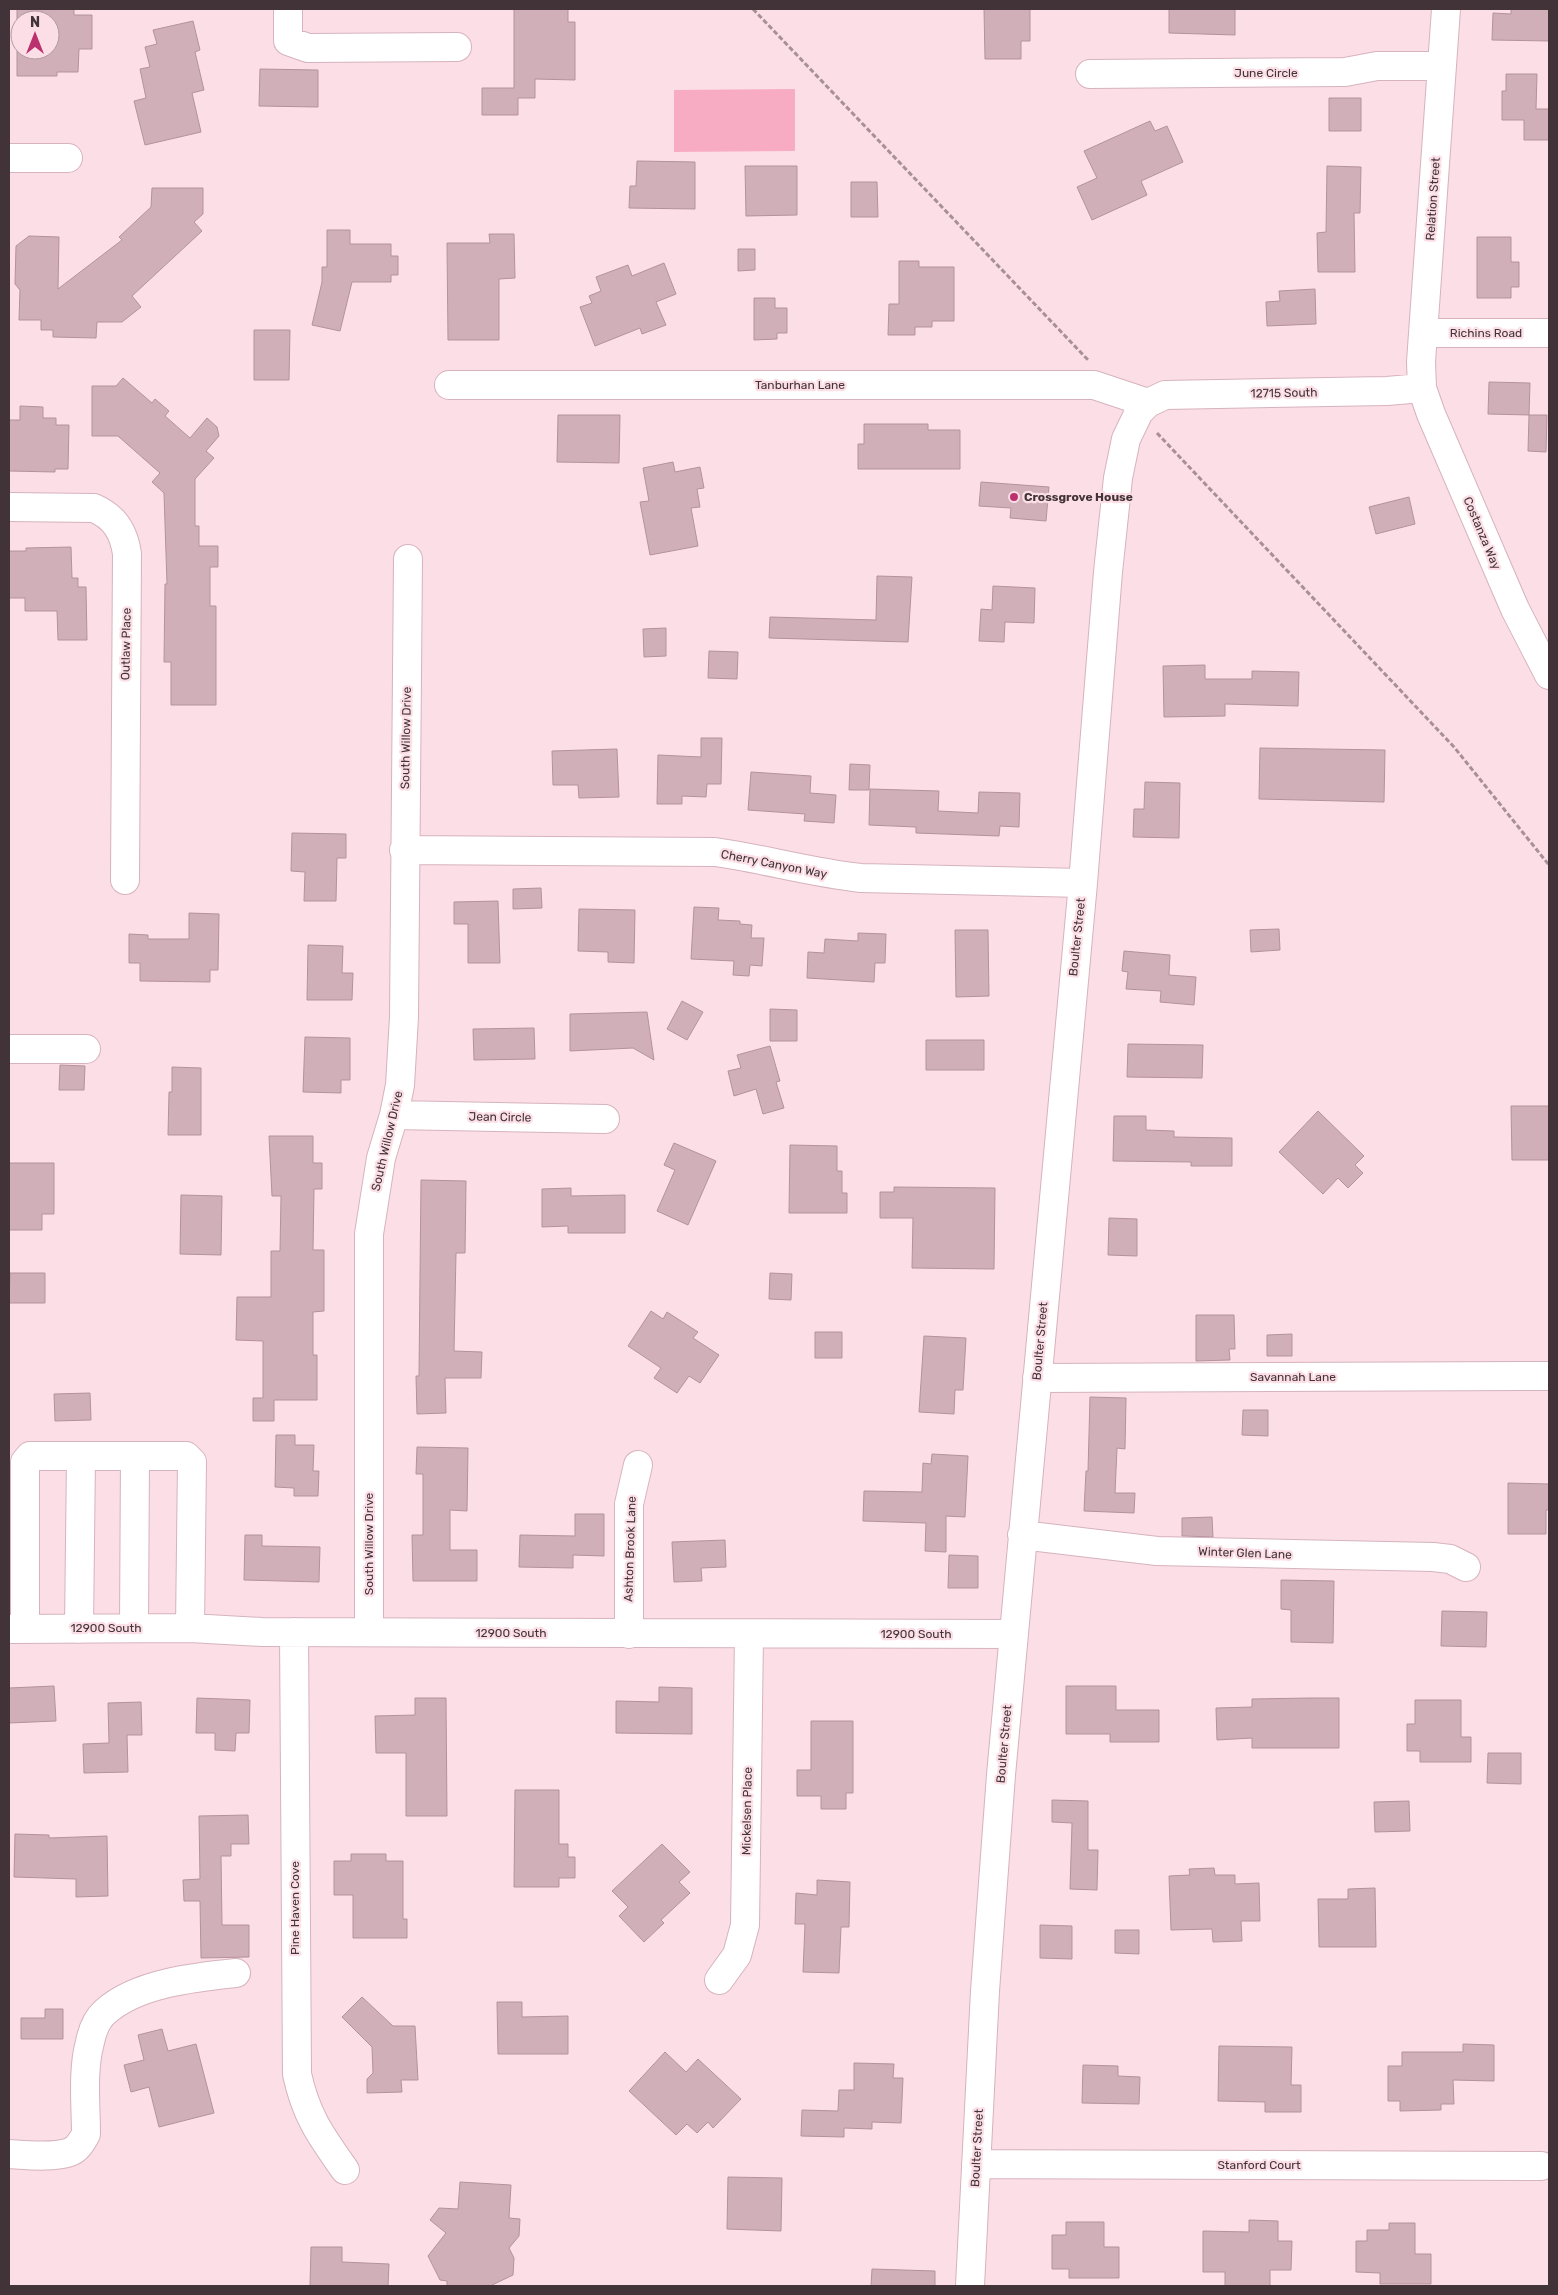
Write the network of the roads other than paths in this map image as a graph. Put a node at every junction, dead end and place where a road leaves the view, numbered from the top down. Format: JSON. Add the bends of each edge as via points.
{"nodes":[{"id":1,"x":288,"y":9,"type":"edge"},
{"id":2,"x":1446,"y":9,"type":"edge"},
{"id":3,"x":456,"y":47,"type":"dead end"},
{"id":4,"x":1442,"y":66,"type":"junction"},
{"id":5,"x":1090,"y":74,"type":"dead end"},
{"id":6,"x":9,"y":158,"type":"edge"},
{"id":7,"x":68,"y":158,"type":"dead end"},
{"id":8,"x":1423,"y":333,"type":"junction"},
{"id":9,"x":1549,"y":333,"type":"edge"},
{"id":10,"x":449,"y":385,"type":"dead end"},
{"id":11,"x":1422,"y":388,"type":"junction"},
{"id":12,"x":1148,"y":404,"type":"junction"},
{"id":13,"x":9,"y":507,"type":"edge"},
{"id":14,"x":408,"y":559,"type":"dead end"},
{"id":15,"x":1549,"y":675,"type":"edge"},
{"id":16,"x":404,"y":850,"type":"junction"},
{"id":17,"x":125,"y":880,"type":"dead end"},
{"id":18,"x":1083,"y":883,"type":"junction"},
{"id":19,"x":9,"y":1049,"type":"edge"},
{"id":20,"x":86,"y":1049,"type":"dead end"},
{"id":21,"x":394,"y":1115,"type":"junction"},
{"id":22,"x":605,"y":1119,"type":"dead end"},
{"id":23,"x":1549,"y":1376,"type":"edge"},
{"id":24,"x":1037,"y":1378,"type":"junction"},
{"id":25,"x":81,"y":1456,"type":"junction"},
{"id":26,"x":135,"y":1456,"type":"junction"},
{"id":27,"x":638,"y":1465,"type":"dead end"},
{"id":28,"x":1022,"y":1535,"type":"junction"},
{"id":29,"x":1466,"y":1567,"type":"dead end"},
{"id":30,"x":134,"y":1628,"type":"junction"},
{"id":31,"x":190,"y":1628,"type":"junction"},
{"id":32,"x":17,"y":1629,"type":"edge"},
{"id":33,"x":79,"y":1629,"type":"junction"},
{"id":34,"x":294,"y":1632,"type":"junction"},
{"id":35,"x":369,"y":1632,"type":"junction"},
{"id":36,"x":629,"y":1634,"type":"junction"},
{"id":37,"x":1013,"y":1634,"type":"junction"},
{"id":38,"x":749,"y":1635,"type":"junction"},
{"id":39,"x":236,"y":1973,"type":"dead end"},
{"id":40,"x":718,"y":1980,"type":"dead end"},
{"id":41,"x":9,"y":2154,"type":"edge"},
{"id":42,"x":976,"y":2164,"type":"junction"},
{"id":43,"x":1541,"y":2166,"type":"dead end"},
{"id":44,"x":345,"y":2170,"type":"dead end"},
{"id":45,"x":970,"y":2286,"type":"edge"}],
"edges":[{"from":1,"to":3,"type":"street","via":[[288,41],[308,48]]},
{"from":2,"to":4,"type":"street","name":"Relation Street"},
{"from":4,"to":5,"type":"street","name":"June Circle","via":[[1376,66],[1345,72]]},
{"from":4,"to":8,"type":"street","name":"Relation Street"},
{"from":6,"to":7,"type":"street"},
{"from":8,"to":9,"type":"street","name":"Richins Road"},
{"from":8,"to":11,"type":"street","name":"Relation Street"},
{"from":10,"to":12,"type":"street","name":"Tanburhan Lane","via":[[1094,385]]},
{"from":11,"to":12,"type":"street","name":"12715 South","via":[[1165,395]]},
{"from":11,"to":15,"type":"street","name":"Costanza Way","via":[[1515,609]]},
{"from":12,"to":18,"type":"street","name":"Boulter Street","via":[[1134,419],[1118,478]]},
{"from":13,"to":17,"type":"street","name":"Outlaw Place","via":[[94,508],[114,520],[125,542]]},
{"from":14,"to":16,"type":"street","name":"South Willow Drive"},
{"from":16,"to":18,"type":"street","name":"Cherry Canyon Way","via":[[716,852],[834,876]]},
{"from":16,"to":21,"type":"street","name":"South Willow Drive","via":[[404,1017],[400,1085]]},
{"from":18,"to":24,"type":"street","name":"Boulter Street"},
{"from":19,"to":20,"type":"street"},
{"from":21,"to":22,"type":"street","name":"Jean Circle"},
{"from":21,"to":35,"type":"street","name":"South Willow Drive","via":[[381,1158],[369,1234]]},
{"from":23,"to":24,"type":"street","name":"Savannah Lane"},
{"from":24,"to":28,"type":"street","name":"Boulter Street"},
{"from":25,"to":26,"type":"street"},
{"from":25,"to":32,"type":"street","via":[[30,1456],[25,1462]]},
{"from":25,"to":33,"type":"street"},
{"from":26,"to":30,"type":"street"},
{"from":26,"to":31,"type":"street","via":[[186,1456],[192,1462]]},
{"from":27,"to":36,"type":"street","name":"Ashton Brook Lane","via":[[629,1504]]},
{"from":28,"to":29,"type":"street","name":"Winter Glen Lane","via":[[1157,1550],[1433,1557],[1450,1559]]},
{"from":28,"to":37,"type":"street","name":"Boulter Street"},
{"from":30,"to":31,"type":"street","name":"12900 South"},
{"from":30,"to":33,"type":"street","name":"12900 South"},
{"from":31,"to":34,"type":"street","name":"12900 South"},
{"from":32,"to":33,"type":"street","name":"12900 South"},
{"from":34,"to":35,"type":"street","name":"12900 South"},
{"from":34,"to":44,"type":"street","name":"Pine Haven Cove","via":[[297,2074],[303,2102]]},
{"from":35,"to":36,"type":"street","name":"12900 South"},
{"from":36,"to":38,"type":"street","name":"12900 South"},
{"from":37,"to":38,"type":"street","name":"12900 South"},
{"from":37,"to":42,"type":"street","name":"Boulter Street","via":[[985,1991]]},
{"from":38,"to":40,"type":"street","name":"Mickelsen Place","via":[[745,1924],[737,1954]]},
{"from":39,"to":41,"type":"street","via":[[184,1979],[156,1987],[104,2012],[89,2043],[86,2134],[82,2142],[70,2152]]},
{"from":42,"to":43,"type":"street","name":"Stanford Court"},
{"from":42,"to":45,"type":"street","name":"Boulter Street"}]}
